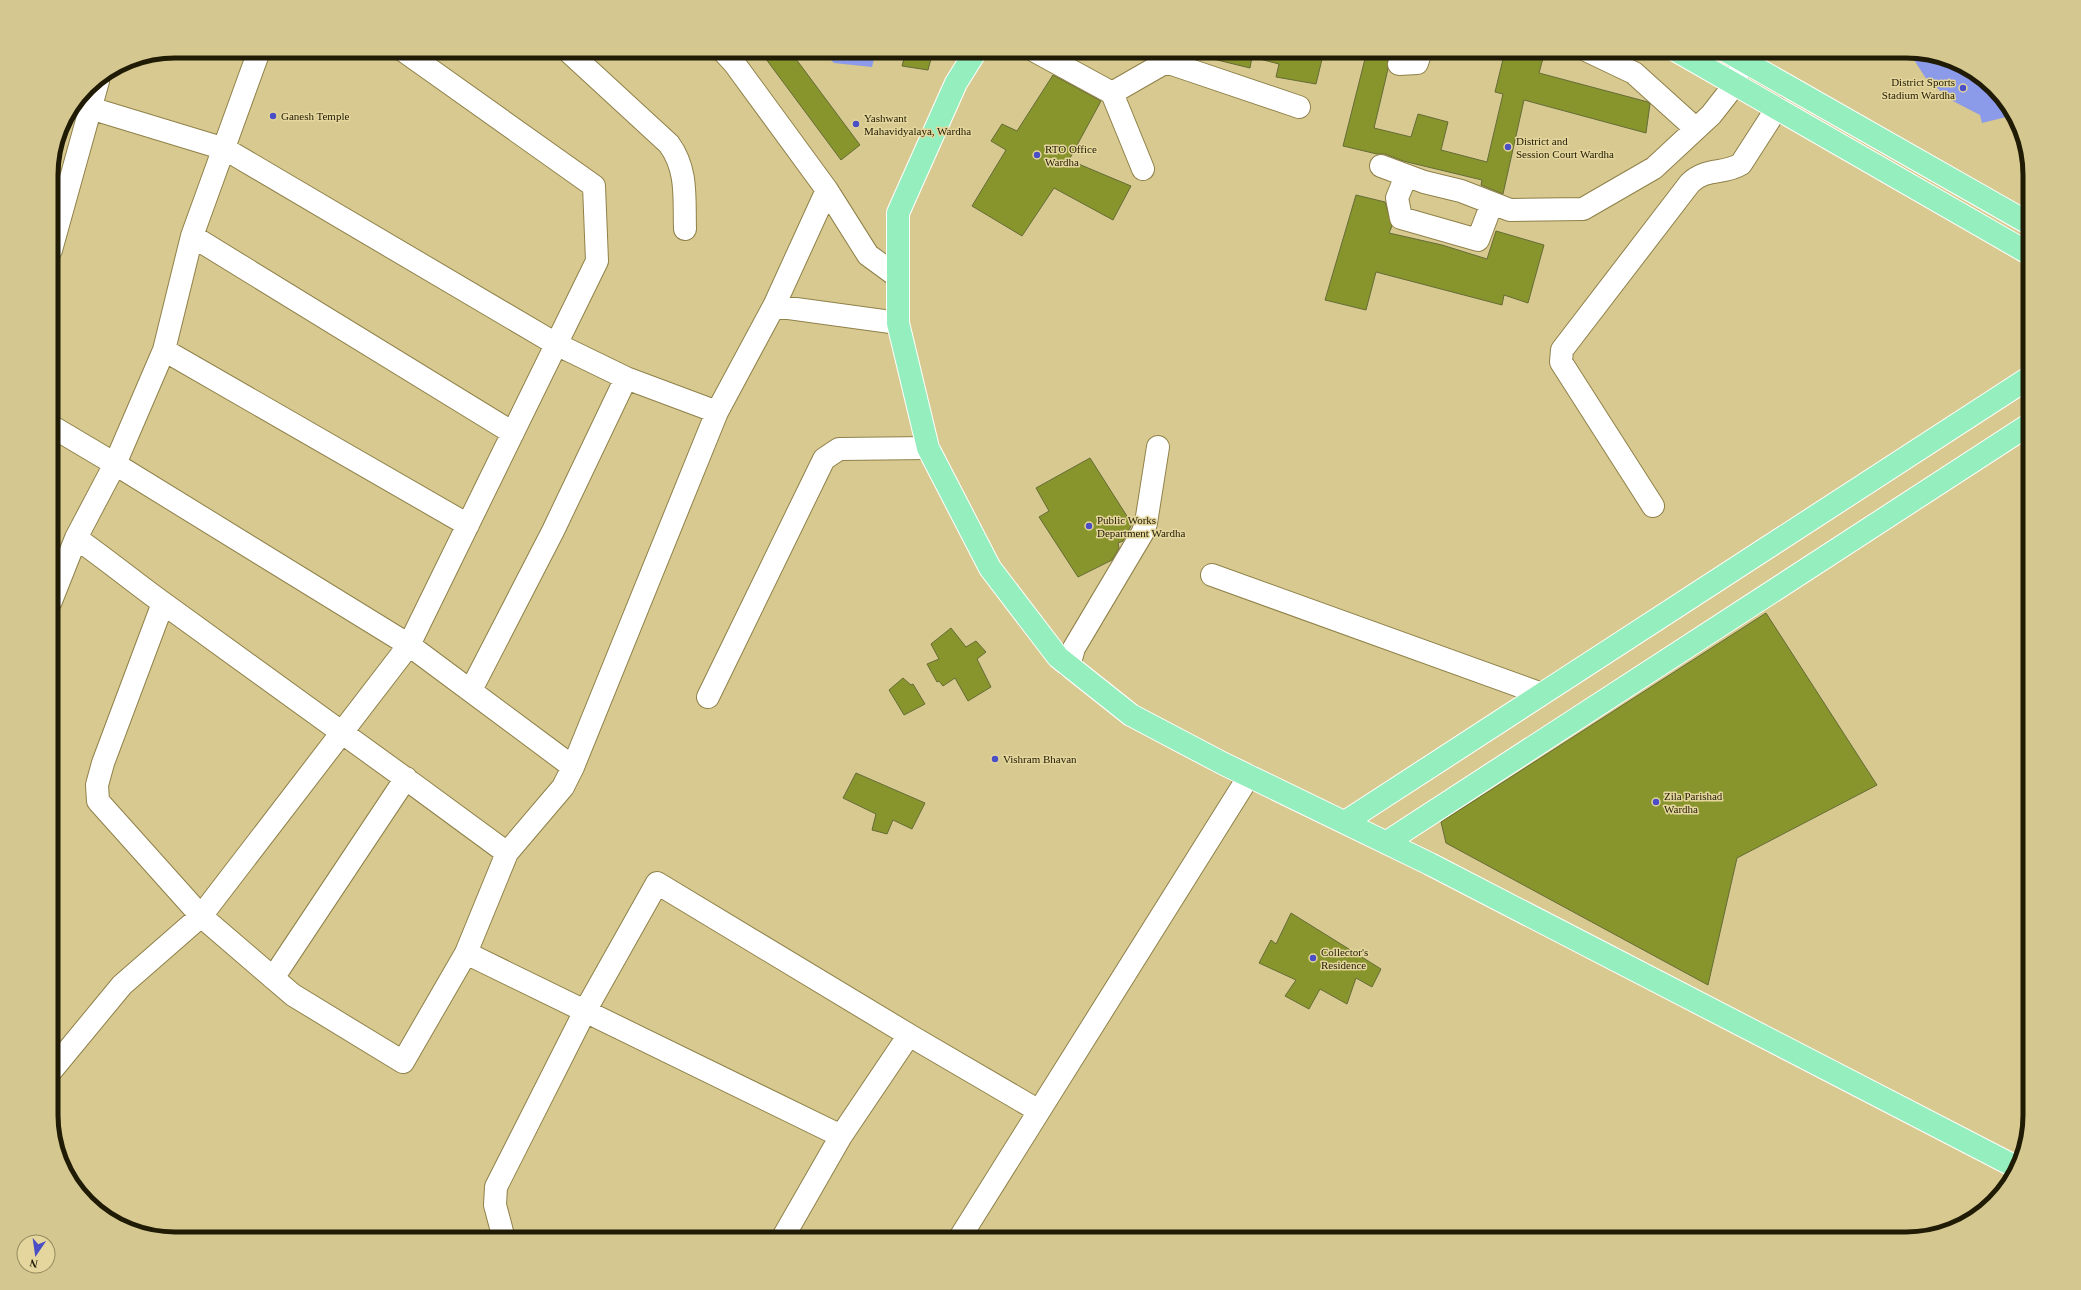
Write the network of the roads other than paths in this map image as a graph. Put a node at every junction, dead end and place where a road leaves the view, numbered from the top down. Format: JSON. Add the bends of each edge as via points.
{"nodes":[{"id":1,"x":257,"y":58,"type":"edge"},
{"id":2,"x":414,"y":58,"type":"edge"},
{"id":3,"x":576,"y":58,"type":"edge"},
{"id":4,"x":729,"y":58,"type":"edge"},
{"id":5,"x":972,"y":58,"type":"edge"},
{"id":6,"x":1048,"y":58,"type":"edge"},
{"id":7,"x":1419,"y":58,"type":"edge"},
{"id":8,"x":1603,"y":58,"type":"edge"},
{"id":9,"x":1689,"y":58,"type":"edge"},
{"id":10,"x":1747,"y":58,"type":"edge"},
{"id":11,"x":1751,"y":58,"type":"edge"},
{"id":12,"x":1399,"y":64,"type":"dead end"},
{"id":13,"x":1732,"y":82,"type":"junction"},
{"id":14,"x":95,"y":89,"type":"edge"},
{"id":15,"x":1112,"y":93,"type":"junction"},
{"id":16,"x":90,"y":108,"type":"junction"},
{"id":17,"x":1299,"y":108,"type":"dead end"},
{"id":18,"x":1777,"y":108,"type":"junction"},
{"id":19,"x":1696,"y":129,"type":"junction"},
{"id":20,"x":225,"y":149,"type":"junction"},
{"id":21,"x":1381,"y":166,"type":"dead end"},
{"id":22,"x":1143,"y":169,"type":"dead end"},
{"id":23,"x":1406,"y":176,"type":"junction"},
{"id":24,"x":827,"y":190,"type":"junction"},
{"id":25,"x":1492,"y":203,"type":"junction"},
{"id":26,"x":2023,"y":220,"type":"edge"},
{"id":27,"x":58,"y":225,"type":"edge"},
{"id":28,"x":685,"y":229,"type":"dead end"},
{"id":29,"x":192,"y":236,"type":"junction"},
{"id":30,"x":2023,"y":250,"type":"edge"},
{"id":31,"x":898,"y":278,"type":"junction"},
{"id":32,"x":774,"y":306,"type":"junction"},
{"id":33,"x":898,"y":323,"type":"junction"},
{"id":34,"x":556,"y":344,"type":"junction"},
{"id":35,"x":164,"y":350,"type":"junction"},
{"id":36,"x":626,"y":378,"type":"junction"},
{"id":37,"x":2023,"y":382,"type":"edge"},
{"id":38,"x":716,"y":412,"type":"junction"},
{"id":39,"x":2023,"y":429,"type":"edge"},
{"id":40,"x":58,"y":430,"type":"edge"},
{"id":41,"x":512,"y":433,"type":"junction"},
{"id":42,"x":1158,"y":447,"type":"dead end"},
{"id":43,"x":928,"y":448,"type":"junction"},
{"id":44,"x":115,"y":464,"type":"junction"},
{"id":45,"x":1653,"y":506,"type":"dead end"},
{"id":46,"x":468,"y":525,"type":"junction"},
{"id":47,"x":76,"y":538,"type":"junction"},
{"id":48,"x":1212,"y":575,"type":"dead end"},
{"id":49,"x":58,"y":583,"type":"edge"},
{"id":50,"x":163,"y":603,"type":"junction"},
{"id":51,"x":409,"y":645,"type":"junction"},
{"id":52,"x":1069,"y":666,"type":"junction"},
{"id":53,"x":470,"y":690,"type":"junction"},
{"id":54,"x":1542,"y":694,"type":"junction"},
{"id":55,"x":708,"y":697,"type":"dead end"},
{"id":56,"x":343,"y":732,"type":"junction"},
{"id":57,"x":573,"y":767,"type":"junction"},
{"id":58,"x":1249,"y":776,"type":"junction"},
{"id":59,"x":406,"y":778,"type":"junction"},
{"id":60,"x":1345,"y":822,"type":"junction"},
{"id":61,"x":1387,"y":842,"type":"junction"},
{"id":62,"x":507,"y":853,"type":"junction"},
{"id":63,"x":201,"y":916,"type":"junction"},
{"id":64,"x":466,"y":953,"type":"junction"},
{"id":65,"x":273,"y":978,"type":"junction"},
{"id":66,"x":585,"y":1011,"type":"junction"},
{"id":67,"x":909,"y":1035,"type":"junction"},
{"id":68,"x":58,"y":1063,"type":"edge"},
{"id":69,"x":1039,"y":1111,"type":"junction"},
{"id":70,"x":842,"y":1136,"type":"junction"},
{"id":71,"x":2011,"y":1165,"type":"edge"},
{"id":72,"x":502,"y":1232,"type":"edge"},
{"id":73,"x":786,"y":1232,"type":"edge"},
{"id":74,"x":963,"y":1232,"type":"edge"}],
"edges":[{"from":1,"to":20,"type":"street"},
{"from":2,"to":34,"type":"street","via":[[594,186],[597,261]]},
{"from":3,"to":28,"type":"street","via":[[669,144],[677,156],[684,174]]},
{"from":4,"to":24,"type":"street"},
{"from":5,"to":31,"type":"main road","via":[[956,83],[898,213]]},
{"from":6,"to":15,"type":"street"},
{"from":7,"to":12,"type":"street","via":[[1417,63]]},
{"from":8,"to":19,"type":"street","via":[[1634,73]]},
{"from":9,"to":13,"type":"main road"},
{"from":10,"to":13,"type":"street"},
{"from":11,"to":26,"type":"main road"},
{"from":13,"to":18,"type":"main road"},
{"from":13,"to":19,"type":"street","via":[[1729,92]]},
{"from":14,"to":16,"type":"street"},
{"from":15,"to":17,"type":"street","via":[[1166,62]]},
{"from":15,"to":22,"type":"street"},
{"from":16,"to":20,"type":"street"},
{"from":16,"to":27,"type":"street"},
{"from":18,"to":30,"type":"main road"},
{"from":18,"to":45,"type":"street","via":[[1741,164],[1734,168],[1701,174],[1690,183],[1562,350],[1561,362]]},
{"from":19,"to":25,"type":"street","via":[[1654,168],[1583,209],[1510,210]]},
{"from":20,"to":29,"type":"street"},
{"from":20,"to":34,"type":"street"},
{"from":21,"to":23,"type":"street"},
{"from":23,"to":25,"type":"street","via":[[1461,191]]},
{"from":23,"to":25,"type":"street","via":[[1397,198],[1401,218],[1478,240]]},
{"from":24,"to":31,"type":"street","via":[[868,255]]},
{"from":24,"to":32,"type":"street"},
{"from":29,"to":35,"type":"street"},
{"from":29,"to":41,"type":"street"},
{"from":31,"to":33,"type":"main road"},
{"from":32,"to":33,"type":"street"},
{"from":32,"to":38,"type":"street"},
{"from":33,"to":43,"type":"main road"},
{"from":34,"to":36,"type":"street"},
{"from":34,"to":41,"type":"street"},
{"from":35,"to":44,"type":"street"},
{"from":35,"to":46,"type":"street"},
{"from":36,"to":38,"type":"street"},
{"from":36,"to":53,"type":"street","via":[[553,531]]},
{"from":37,"to":54,"type":"main road"},
{"from":38,"to":57,"type":"street"},
{"from":39,"to":61,"type":"main road"},
{"from":40,"to":44,"type":"street"},
{"from":41,"to":46,"type":"street"},
{"from":42,"to":52,"type":"street","via":[[1143,532],[1074,648]]},
{"from":43,"to":52,"type":"main road","via":[[990,568],[1058,657]]},
{"from":43,"to":55,"type":"street","via":[[839,449],[824,459]]},
{"from":44,"to":47,"type":"street"},
{"from":44,"to":51,"type":"street"},
{"from":46,"to":51,"type":"street"},
{"from":47,"to":49,"type":"street"},
{"from":47,"to":50,"type":"street"},
{"from":48,"to":54,"type":"street"},
{"from":50,"to":56,"type":"street"},
{"from":50,"to":63,"type":"street","via":[[103,763],[97,785],[98,801]]},
{"from":51,"to":53,"type":"street"},
{"from":51,"to":56,"type":"street"},
{"from":52,"to":58,"type":"main road","via":[[1131,715]]},
{"from":53,"to":57,"type":"street"},
{"from":54,"to":60,"type":"main road"},
{"from":56,"to":59,"type":"street"},
{"from":56,"to":63,"type":"street"},
{"from":57,"to":62,"type":"street","via":[[563,787]]},
{"from":58,"to":60,"type":"main road"},
{"from":58,"to":69,"type":"street"},
{"from":59,"to":62,"type":"street"},
{"from":59,"to":65,"type":"street"},
{"from":60,"to":61,"type":"main road"},
{"from":61,"to":71,"type":"main road"},
{"from":62,"to":64,"type":"street"},
{"from":63,"to":65,"type":"street"},
{"from":63,"to":68,"type":"street","via":[[122,985]]},
{"from":64,"to":65,"type":"street","via":[[403,1062],[293,996]]},
{"from":64,"to":66,"type":"street"},
{"from":66,"to":67,"type":"street","via":[[658,883]]},
{"from":66,"to":70,"type":"street"},
{"from":66,"to":72,"type":"street","via":[[496,1187],[495,1205]]},
{"from":67,"to":69,"type":"street"},
{"from":67,"to":70,"type":"street"},
{"from":69,"to":74,"type":"street"},
{"from":70,"to":73,"type":"street"}]}
